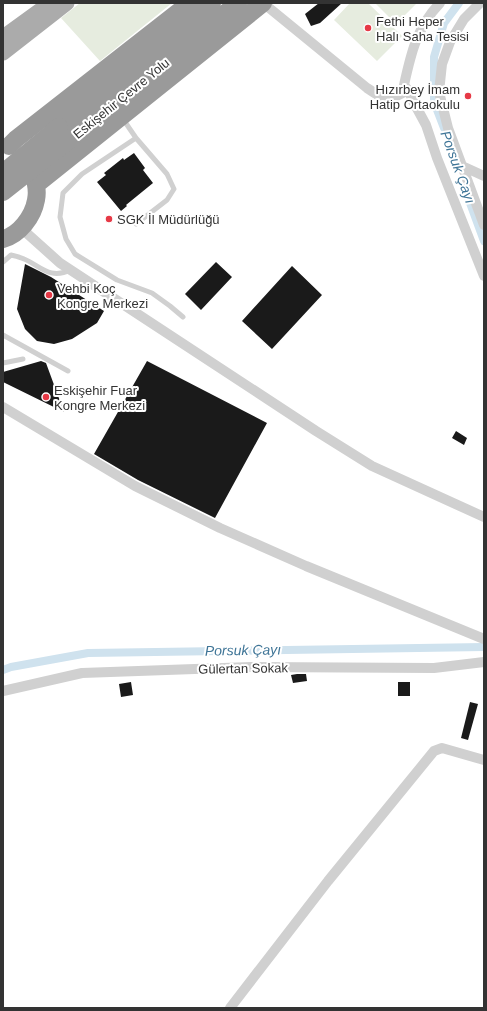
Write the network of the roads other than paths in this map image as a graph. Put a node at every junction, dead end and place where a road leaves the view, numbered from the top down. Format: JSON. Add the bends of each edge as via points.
{"nodes":[{"id":1,"x":50,"y":3,"type":"edge"},
{"id":2,"x":67,"y":3,"type":"edge"},
{"id":3,"x":190,"y":3,"type":"edge"},
{"id":4,"x":212,"y":3,"type":"edge"},
{"id":5,"x":238,"y":3,"type":"edge"},
{"id":6,"x":263,"y":3,"type":"edge"},
{"id":7,"x":440,"y":3,"type":"edge"},
{"id":8,"x":480,"y":3,"type":"edge"},
{"id":9,"x":3,"y":37,"type":"edge"},
{"id":10,"x":3,"y":53,"type":"edge"},
{"id":11,"x":408,"y":90,"type":"junction"},
{"id":12,"x":121,"y":116,"type":"junction"},
{"id":13,"x":136,"y":138,"type":"junction"},
{"id":14,"x":6,"y":145,"type":"edge"},
{"id":15,"x":462,"y":166,"type":"junction"},
{"id":16,"x":3,"y":173,"type":"edge"},
{"id":17,"x":484,"y":176,"type":"edge"},
{"id":18,"x":36,"y":184,"type":"junction"},
{"id":19,"x":3,"y":192,"type":"edge"},
{"id":20,"x":136,"y":224,"type":"dead end"},
{"id":21,"x":484,"y":225,"type":"edge"},
{"id":22,"x":21,"y":228,"type":"junction"},
{"id":23,"x":3,"y":239,"type":"edge"},
{"id":24,"x":3,"y":262,"type":"edge"},
{"id":25,"x":71,"y":270,"type":"junction"},
{"id":26,"x":484,"y":276,"type":"edge"},
{"id":27,"x":183,"y":317,"type":"dead end"},
{"id":28,"x":3,"y":335,"type":"edge"},
{"id":29,"x":23,"y":359,"type":"dead end"},
{"id":30,"x":3,"y":363,"type":"edge"},
{"id":31,"x":68,"y":370,"type":"dead end"},
{"id":32,"x":3,"y":408,"type":"edge"},
{"id":33,"x":484,"y":517,"type":"edge"},
{"id":34,"x":482,"y":638,"type":"edge"},
{"id":35,"x":484,"y":662,"type":"edge"},
{"id":36,"x":3,"y":691,"type":"edge"},
{"id":37,"x":484,"y":760,"type":"edge"},
{"id":38,"x":230,"y":1008,"type":"edge"}],
"edges":[{"from":1,"to":9,"type":"main road"},
{"from":2,"to":10,"type":"main road"},
{"from":3,"to":14,"type":"highway"},
{"from":4,"to":16,"type":"highway","name":"Eskişehir Çevre Yolu","bridge":true},
{"from":5,"to":19,"type":"highway","name":"Eskişehir Çevre Yolu","bridge":true},
{"from":6,"to":11,"type":"street","via":[[381,97],[391,99]]},
{"from":6,"to":12,"type":"highway"},
{"from":7,"to":11,"type":"street","via":[[430,14],[414,43],[404,85]]},
{"from":8,"to":15,"type":"street","via":[[464,19],[450,42],[442,64],[439,92],[448,128]]},
{"from":11,"to":26,"type":"street","via":[[426,125]]},
{"from":12,"to":13,"type":"lane"},
{"from":12,"to":18,"type":"highway"},
{"from":13,"to":20,"type":"lane","via":[[167,174],[174,189],[167,200]]},
{"from":13,"to":27,"type":"lane","via":[[82,174],[63,193],[60,217],[66,239],[75,254],[117,280],[152,293]]},
{"from":14,"to":18,"type":"highway","via":[[29,164]]},
{"from":15,"to":17,"type":"street"},
{"from":15,"to":21,"type":"street"},
{"from":18,"to":22,"type":"highway","via":[[36,200],[31,216]]},
{"from":22,"to":23,"type":"highway"},
{"from":22,"to":25,"type":"street"},
{"from":24,"to":25,"type":"lane","via":[[11,255],[24,258],[46,272],[64,274]]},
{"from":25,"to":33,"type":"street","via":[[372,466]]},
{"from":28,"to":31,"type":"lane"},
{"from":29,"to":30,"type":"lane"},
{"from":32,"to":34,"type":"street","via":[[135,486],[213,524],[306,566]]},
{"from":35,"to":36,"type":"street","name":"Gülertan Sokak","via":[[434,668],[251,667],[82,673]]},
{"from":37,"to":38,"type":"street","via":[[442,748],[434,751],[328,881]]}]}
